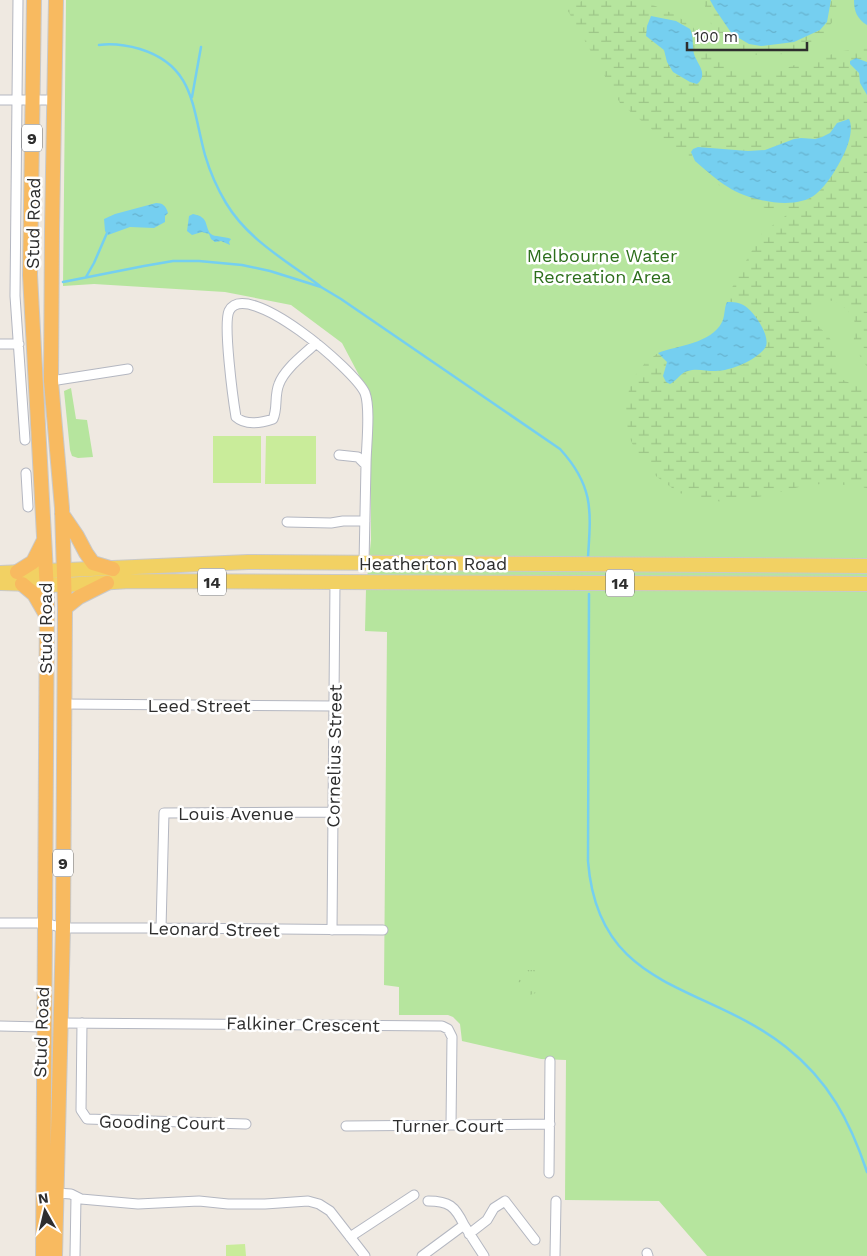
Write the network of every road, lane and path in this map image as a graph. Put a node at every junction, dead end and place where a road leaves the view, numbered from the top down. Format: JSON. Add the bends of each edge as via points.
{"nodes":[{"id":1,"x":18,"y":0,"type":"edge"},
{"id":2,"x":34,"y":0,"type":"edge"},
{"id":3,"x":56,"y":0,"type":"edge"},
{"id":4,"x":0,"y":100,"type":"edge"},
{"id":5,"x":17,"y":100,"type":"junction"},
{"id":6,"x":33,"y":100,"type":"junction"},
{"id":7,"x":54,"y":100,"type":"junction"},
{"id":8,"x":316,"y":343,"type":"junction"},
{"id":9,"x":0,"y":344,"type":"edge"},
{"id":10,"x":18,"y":344,"type":"junction"},
{"id":11,"x":128,"y":369,"type":"dead end"},
{"id":12,"x":51,"y":381,"type":"junction"},
{"id":13,"x":25,"y":440,"type":"dead end"},
{"id":14,"x":339,"y":455,"type":"dead end"},
{"id":15,"x":366,"y":465,"type":"junction"},
{"id":16,"x":26,"y":473,"type":"dead end"},
{"id":17,"x":34,"y":490,"type":"junction"},
{"id":18,"x":28,"y":507,"type":"dead end"},
{"id":19,"x":62,"y":514,"type":"junction"},
{"id":20,"x":365,"y":521,"type":"junction"},
{"id":21,"x":287,"y":522,"type":"dead end"},
{"id":22,"x":44,"y":539,"type":"junction"},
{"id":23,"x":335,"y":563,"type":"junction"},
{"id":24,"x":364,"y":563,"type":"junction"},
{"id":25,"x":867,"y":566,"type":"edge"},
{"id":26,"x":113,"y":569,"type":"junction"},
{"id":27,"x":0,"y":573,"type":"edge"},
{"id":28,"x":20,"y":578,"type":"junction"},
{"id":29,"x":46,"y":578,"type":"junction"},
{"id":30,"x":64,"y":578,"type":"junction"},
{"id":31,"x":335,"y":582,"type":"junction"},
{"id":32,"x":364,"y":582,"type":"junction"},
{"id":33,"x":0,"y":583,"type":"edge"},
{"id":34,"x":108,"y":583,"type":"junction"},
{"id":35,"x":867,"y":584,"type":"edge"},
{"id":36,"x":65,"y":608,"type":"junction"},
{"id":37,"x":46,"y":616,"type":"junction"},
{"id":38,"x":63,"y":704,"type":"junction"},
{"id":39,"x":335,"y":706,"type":"junction"},
{"id":40,"x":333,"y":812,"type":"junction"},
{"id":41,"x":0,"y":923,"type":"edge"},
{"id":42,"x":45,"y":924,"type":"junction"},
{"id":43,"x":63,"y":928,"type":"junction"},
{"id":44,"x":161,"y":928,"type":"junction"},
{"id":45,"x":332,"y":930,"type":"junction"},
{"id":46,"x":383,"y":930,"type":"dead end"},
{"id":47,"x":60,"y":1022,"type":"junction"},
{"id":48,"x":82,"y":1023,"type":"junction"},
{"id":49,"x":0,"y":1026,"type":"edge"},
{"id":50,"x":43,"y":1027,"type":"junction"},
{"id":51,"x":550,"y":1061,"type":"dead end"},
{"id":52,"x":246,"y":1124,"type":"dead end"},
{"id":53,"x":550,"y":1124,"type":"junction"},
{"id":54,"x":451,"y":1125,"type":"junction"},
{"id":55,"x":346,"y":1126,"type":"dead end"},
{"id":56,"x":549,"y":1173,"type":"dead end"},
{"id":57,"x":56,"y":1193,"type":"junction"},
{"id":58,"x":414,"y":1195,"type":"dead end"},
{"id":59,"x":76,"y":1197,"type":"junction"},
{"id":60,"x":428,"y":1201,"type":"dead end"},
{"id":61,"x":556,"y":1201,"type":"dead end"},
{"id":62,"x":464,"y":1226,"type":"junction"},
{"id":63,"x":469,"y":1234,"type":"junction"},
{"id":64,"x":350,"y":1237,"type":"junction"},
{"id":65,"x":534,"y":1240,"type":"dead end"},
{"id":66,"x":43,"y":1256,"type":"edge"},
{"id":67,"x":55,"y":1256,"type":"edge"},
{"id":68,"x":75,"y":1256,"type":"edge"},
{"id":69,"x":365,"y":1256,"type":"edge"},
{"id":70,"x":422,"y":1256,"type":"edge"},
{"id":71,"x":484,"y":1256,"type":"edge"},
{"id":72,"x":555,"y":1256,"type":"edge"}],
"edges":[{"from":1,"to":5,"type":"street","name":"Stud Road"},
{"from":2,"to":6,"type":"highway","name":"Stud Road","number":"9"},
{"from":3,"to":7,"type":"highway","name":"Stud Road","number":"9"},
{"from":4,"to":5,"type":"street"},
{"from":5,"to":6,"type":"street"},
{"from":5,"to":10,"type":"street","name":"Stud Road","via":[[15,296]]},
{"from":6,"to":7,"type":"street"},
{"from":6,"to":17,"type":"highway","name":"Stud Road","number":"9","via":[[30,275]]},
{"from":7,"to":12,"type":"highway","name":"Stud Road","number":"9"},
{"from":8,"to":8,"type":"street","via":[[268,311],[250,304],[234,306],[229,312],[227,329],[236,417],[253,423],[273,419],[279,384],[288,370]]},
{"from":8,"to":15,"type":"street","via":[[343,366],[365,393],[368,405]]},
{"from":9,"to":10,"type":"street"},
{"from":10,"to":13,"type":"street","name":"Stud Road"},
{"from":11,"to":12,"type":"street"},
{"from":12,"to":19,"type":"highway","name":"Stud Road","number":"9"},
{"from":14,"to":15,"type":"street","via":[[358,457]]},
{"from":15,"to":20,"type":"street"},
{"from":16,"to":17,"type":"street"},
{"from":17,"to":18,"type":"street"},
{"from":17,"to":22,"type":"highway","name":"Stud Road","number":"9"},
{"from":19,"to":26,"type":"highway","via":[[93,563]]},
{"from":19,"to":30,"type":"highway","name":"Stud Road","number":"9"},
{"from":20,"to":21,"type":"street"},
{"from":20,"to":24,"type":"street"},
{"from":22,"to":28,"type":"highway","via":[[39,553]]},
{"from":22,"to":29,"type":"highway","name":"Stud Road","number":"9"},
{"from":23,"to":24,"type":"main road","name":"Heatherton Road","number":"14"},
{"from":23,"to":26,"type":"main road","name":"Heatherton Road","number":"14","via":[[248,562]]},
{"from":23,"to":31,"type":"main road"},
{"from":24,"to":25,"type":"main road","name":"Heatherton Road","number":"14"},
{"from":24,"to":32,"type":"main road"},
{"from":26,"to":30,"type":"main road","name":"Heatherton Road","number":"14"},
{"from":27,"to":28,"type":"main road","name":"Heatherton Road","number":"14"},
{"from":28,"to":29,"type":"main road","name":"Heatherton Road","number":"14"},
{"from":28,"to":33,"type":"main road","name":"Heatherton Road","number":"14"},
{"from":28,"to":37,"type":"highway","via":[[34,594]]},
{"from":29,"to":30,"type":"main road","name":"Heatherton Road","number":"14"},
{"from":29,"to":37,"type":"highway","name":"Stud Road","number":"9"},
{"from":30,"to":34,"type":"main road","name":"Heatherton Road","number":"14"},
{"from":30,"to":36,"type":"highway","name":"Stud Road","number":"9"},
{"from":31,"to":32,"type":"main road","name":"Heatherton Road","number":"14"},
{"from":31,"to":34,"type":"main road","name":"Heatherton Road","number":"14"},
{"from":31,"to":39,"type":"street","name":"Cornelius Street"},
{"from":32,"to":35,"type":"main road","name":"Heatherton Road","number":"14"},
{"from":34,"to":36,"type":"highway"},
{"from":36,"to":38,"type":"highway","name":"Stud Road","number":"9"},
{"from":37,"to":42,"type":"highway","name":"Stud Road","number":"9"},
{"from":38,"to":39,"type":"street","name":"Leed Street"},
{"from":38,"to":43,"type":"highway","name":"Stud Road","number":"9"},
{"from":39,"to":40,"type":"street","name":"Cornelius Street"},
{"from":40,"to":44,"type":"street","name":"Louis Avenue","via":[[164,813]]},
{"from":40,"to":45,"type":"street","name":"Cornelius Street"},
{"from":41,"to":42,"type":"street","name":"Leonard Street"},
{"from":42,"to":43,"type":"street","name":"Leonard Street"},
{"from":42,"to":50,"type":"highway","name":"Stud Road","number":"9"},
{"from":43,"to":44,"type":"street","name":"Leonard Street"},
{"from":43,"to":47,"type":"highway","name":"Stud Road","number":"9"},
{"from":44,"to":45,"type":"street","name":"Leonard Street"},
{"from":45,"to":46,"type":"street","name":"Leonard Street"},
{"from":47,"to":48,"type":"street","name":"Falkiner Crescent"},
{"from":47,"to":50,"type":"highway"},
{"from":47,"to":57,"type":"highway","name":"Stud Road","number":"9"},
{"from":48,"to":52,"type":"street","name":"Gooding Court","via":[[81,1110],[87,1118]]},
{"from":48,"to":54,"type":"street","name":"Falkiner Crescent","via":[[442,1026],[452,1037]]},
{"from":49,"to":50,"type":"street"},
{"from":50,"to":66,"type":"highway","name":"Stud Road","number":"9"},
{"from":51,"to":53,"type":"street"},
{"from":53,"to":54,"type":"street","name":"Turner Court"},
{"from":53,"to":56,"type":"street"},
{"from":54,"to":55,"type":"street","name":"Turner Court"},
{"from":57,"to":59,"type":"street"},
{"from":57,"to":67,"type":"highway","name":"Stud Road","number":"9"},
{"from":58,"to":64,"type":"street"},
{"from":59,"to":64,"type":"street","via":[[138,1204],[308,1201],[330,1211]]},
{"from":59,"to":68,"type":"street"},
{"from":60,"to":62,"type":"street","via":[[444,1201],[451,1205]]},
{"from":61,"to":72,"type":"street"},
{"from":62,"to":63,"type":"street"},
{"from":62,"to":70,"type":"street"},
{"from":63,"to":65,"type":"street","via":[[505,1201]]},
{"from":63,"to":71,"type":"street"},
{"from":64,"to":69,"type":"street"}]}
